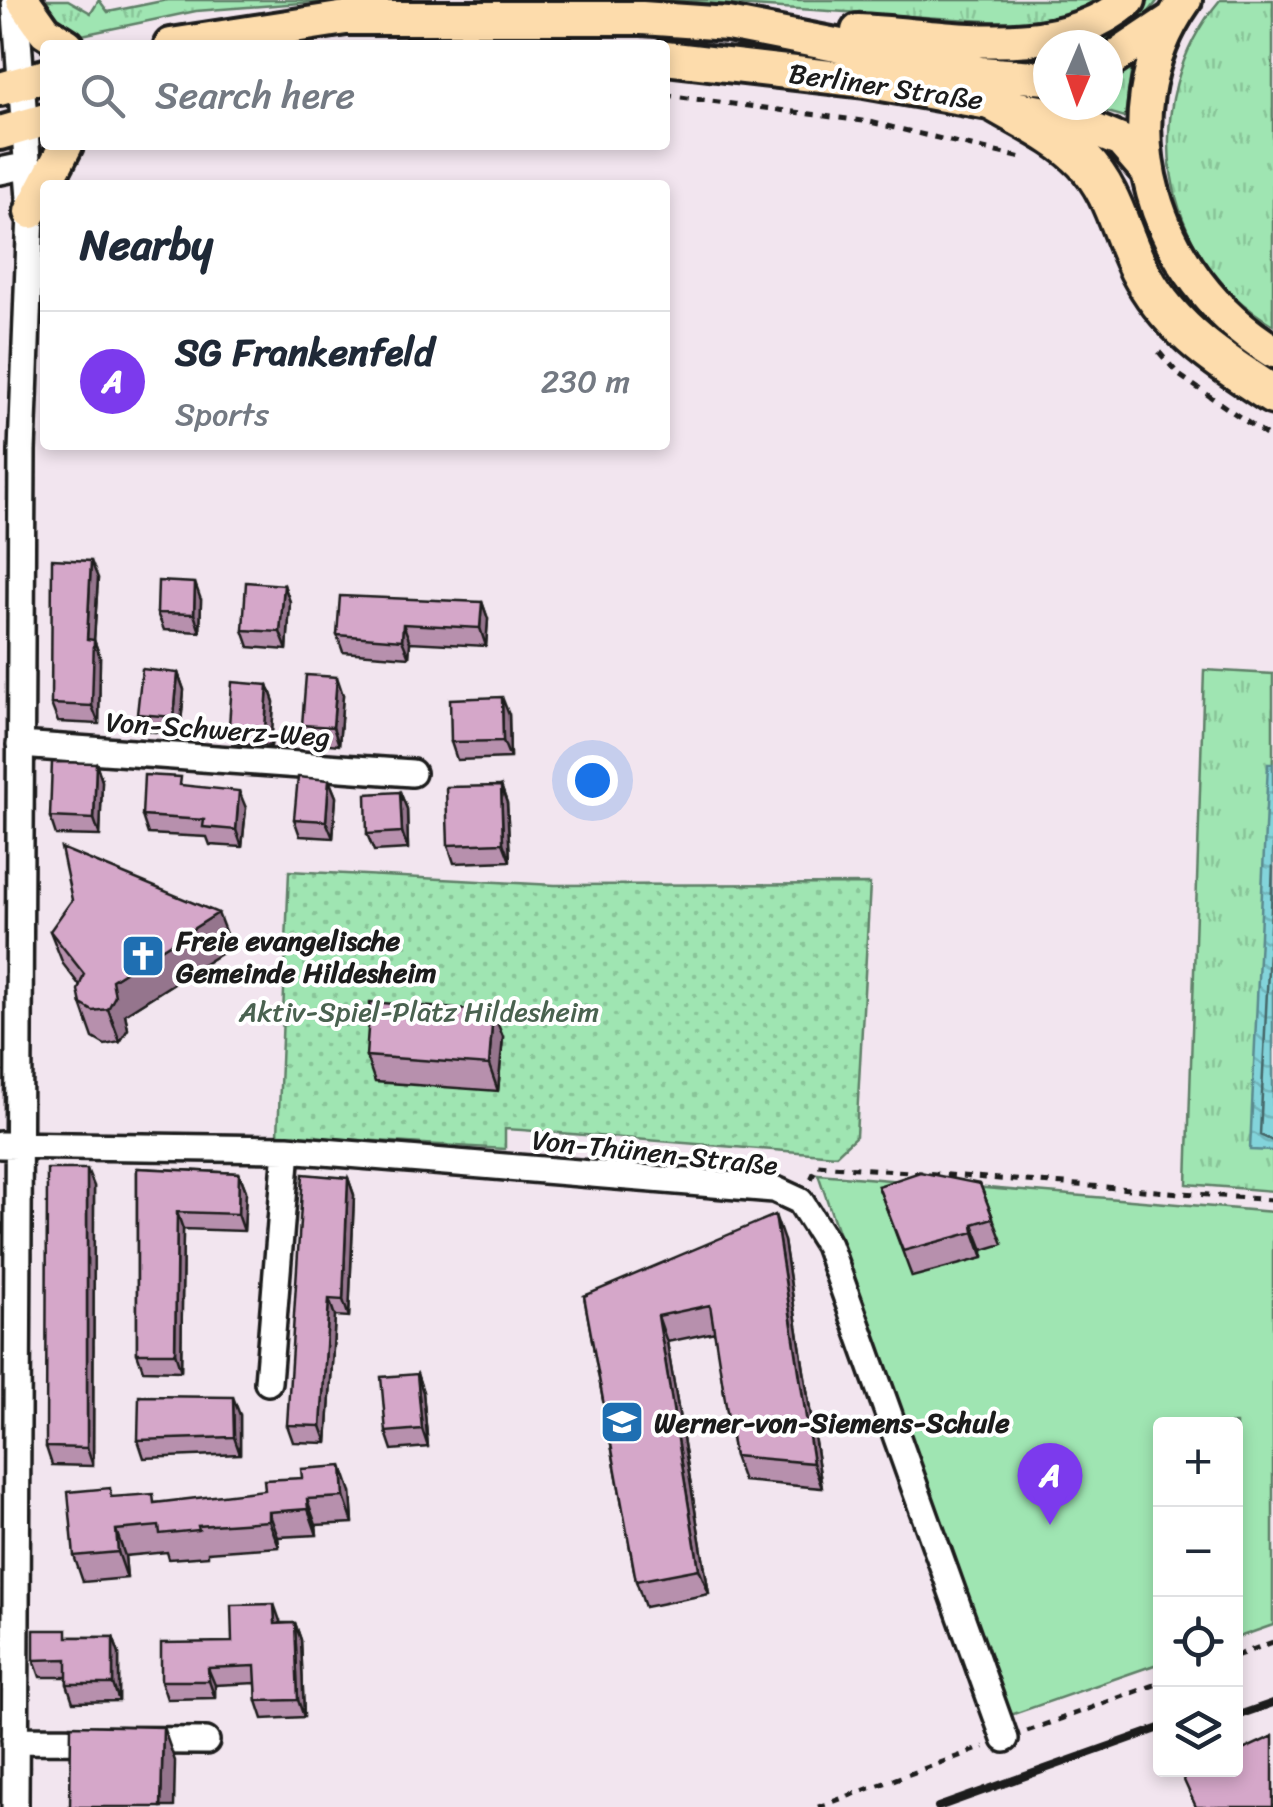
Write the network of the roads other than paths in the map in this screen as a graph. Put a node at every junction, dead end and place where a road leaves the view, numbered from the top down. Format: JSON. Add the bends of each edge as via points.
{"nodes":[{"id":1,"x":15,"y":0,"type":"edge"},
{"id":2,"x":22,"y":0,"type":"edge"},
{"id":3,"x":1129,"y":0,"type":"edge"},
{"id":4,"x":1178,"y":10,"type":"edge"},
{"id":5,"x":728,"y":24,"type":"junction"},
{"id":6,"x":59,"y":40,"type":"edge"},
{"id":7,"x":197,"y":40,"type":"edge"},
{"id":8,"x":1123,"y":51,"type":"edge"},
{"id":9,"x":670,"y":59,"type":"edge"},
{"id":10,"x":1033,"y":77,"type":"edge"},
{"id":11,"x":22,"y":82,"type":"edge"},
{"id":12,"x":994,"y":102,"type":"junction"},
{"id":13,"x":23,"y":126,"type":"edge"},
{"id":14,"x":63,"y":150,"type":"edge"},
{"id":15,"x":30,"y":165,"type":"junction"},
{"id":16,"x":1147,"y":170,"type":"junction"},
{"id":17,"x":0,"y":171,"type":"edge"},
{"id":18,"x":48,"y":180,"type":"edge"},
{"id":19,"x":40,"y":195,"type":"edge"},
{"id":20,"x":31,"y":212,"type":"junction"},
{"id":21,"x":1273,"y":352,"type":"edge"},
{"id":22,"x":1273,"y":395,"type":"edge"},
{"id":23,"x":20,"y":745,"type":"junction"},
{"id":24,"x":412,"y":773,"type":"dead end"},
{"id":25,"x":10,"y":1145,"type":"edge"},
{"id":26,"x":287,"y":1149,"type":"junction"},
{"id":27,"x":268,"y":1382,"type":"dead end"},
{"id":28,"x":1005,"y":1739,"type":"dead end"},
{"id":29,"x":14,"y":1740,"type":"junction"},
{"id":30,"x":206,"y":1741,"type":"dead end"},
{"id":31,"x":14,"y":1807,"type":"edge"}],
"edges":[{"from":1,"to":11,"type":"street"},
{"from":2,"to":6,"type":"main road"},
{"from":3,"to":5,"type":"main road","via":[[1097,22],[1044,38]]},
{"from":4,"to":8,"type":"main road"},
{"from":4,"to":16,"type":"main road","via":[[1152,76]]},
{"from":5,"to":7,"type":"main road","name":"Berliner Straße","via":[[403,14]]},
{"from":5,"to":10,"type":"main road","name":"Berliner Straße","via":[[980,73]]},
{"from":9,"to":12,"type":"main road","name":"Berliner Straße"},
{"from":11,"to":13,"type":"street"},
{"from":12,"to":16,"type":"main road","name":"Berliner Straße","via":[[1104,132],[1121,140]]},
{"from":12,"to":22,"type":"highway","via":[[1083,159],[1108,194],[1143,278],[1166,310],[1212,356]]},
{"from":13,"to":15,"type":"street"},
{"from":14,"to":18,"type":"main road"},
{"from":15,"to":17,"type":"street"},
{"from":15,"to":20,"type":"street"},
{"from":16,"to":21,"type":"main road","via":[[1159,220],[1189,275],[1231,321]]},
{"from":19,"to":20,"type":"main road"},
{"from":20,"to":23,"type":"street"},
{"from":23,"to":24,"type":"street","name":"Von-Schwerz-Weg"},
{"from":23,"to":25,"type":"street"},
{"from":25,"to":26,"type":"street","name":"Von-Thünen-Straße"},
{"from":25,"to":29,"type":"street"},
{"from":26,"to":27,"type":"street"},
{"from":26,"to":28,"type":"street","name":"Von-Thünen-Straße","via":[[774,1188],[800,1201],[828,1245]]},
{"from":29,"to":30,"type":"street"},
{"from":29,"to":31,"type":"street"}]}
